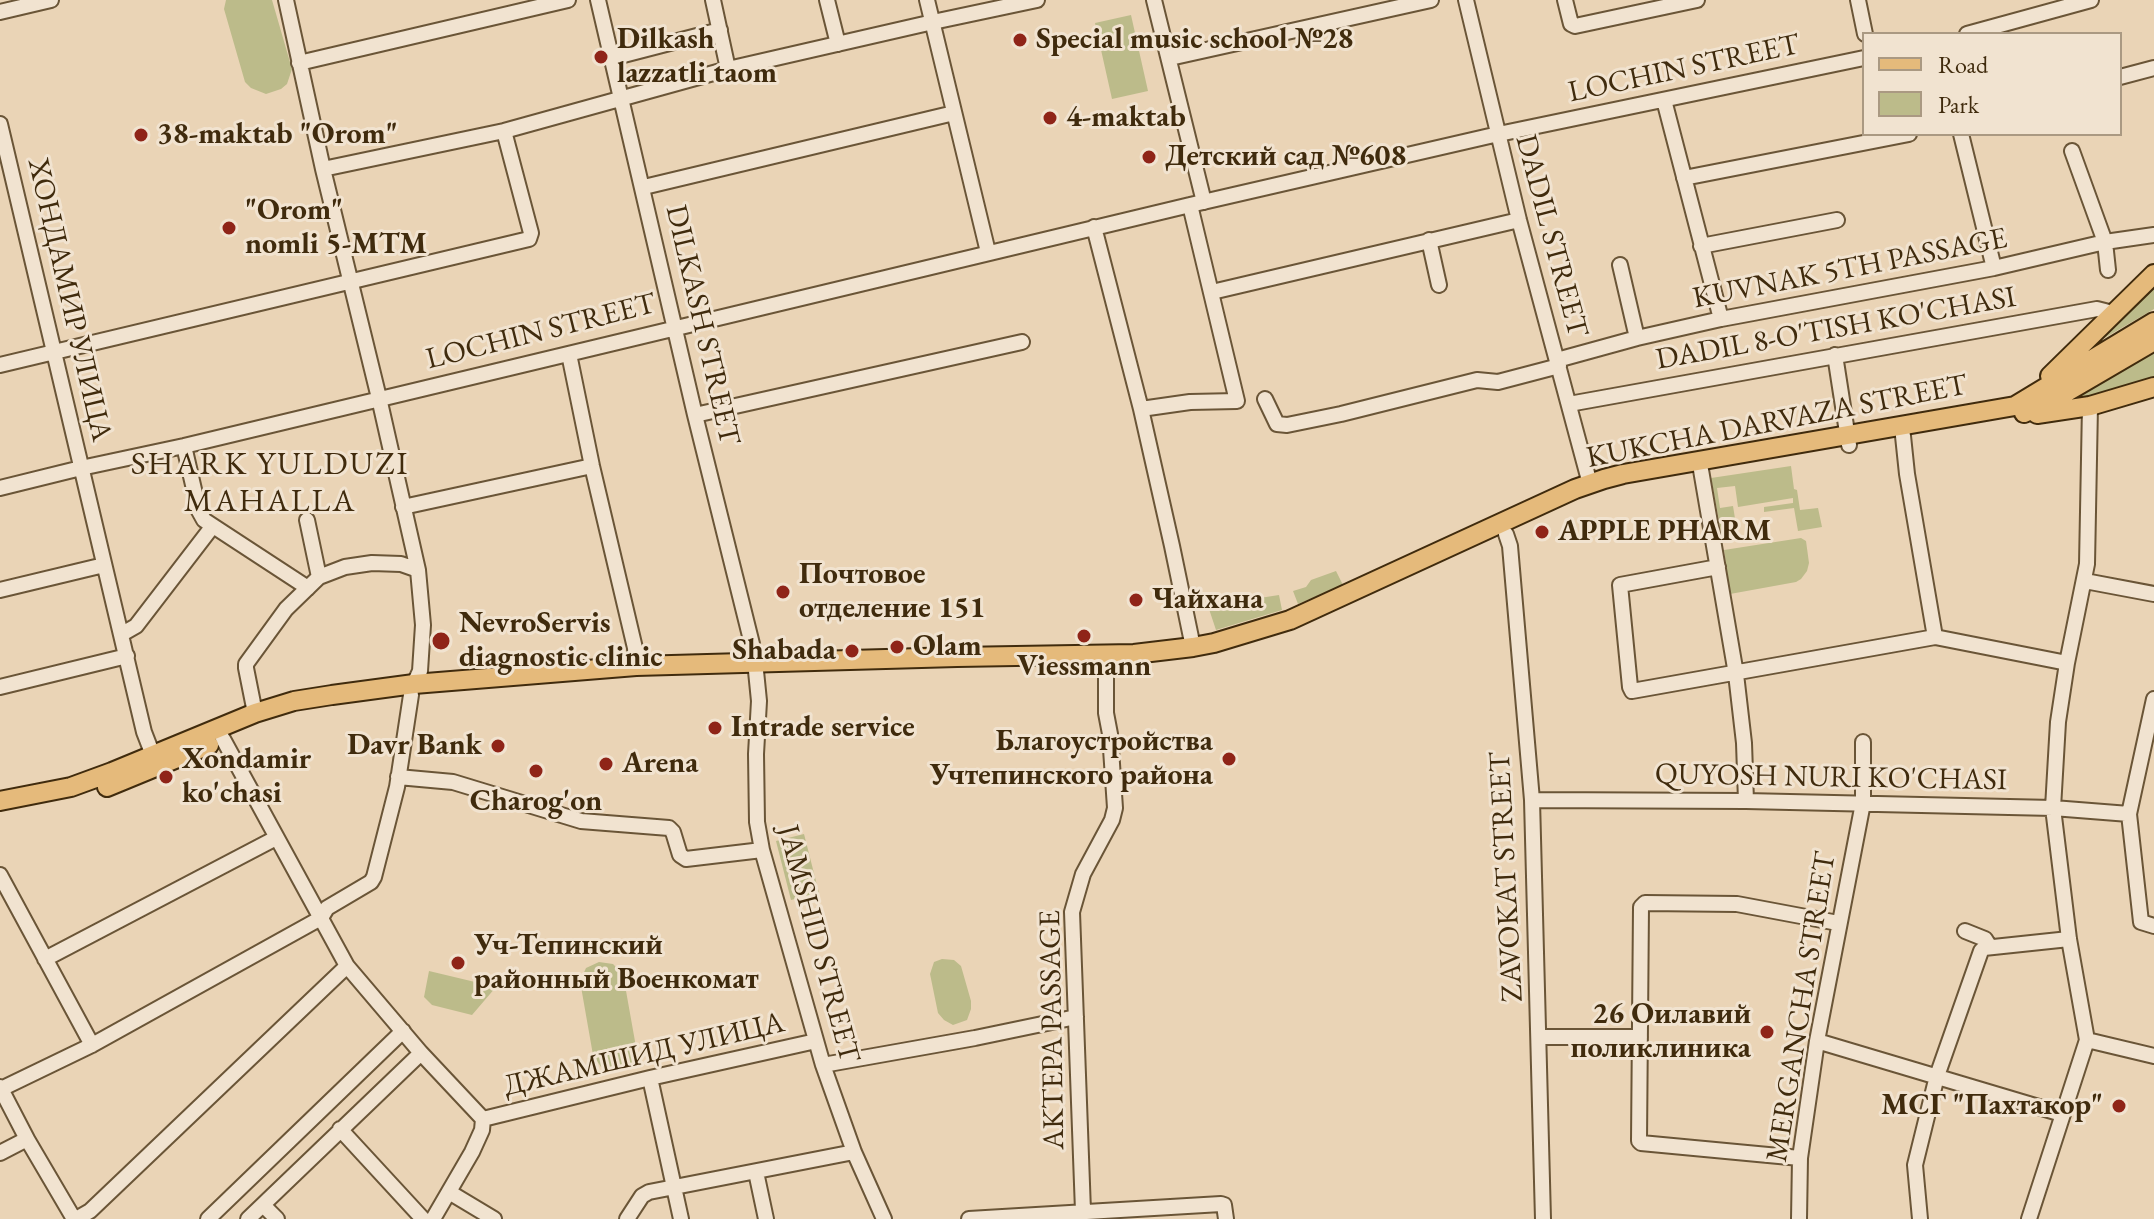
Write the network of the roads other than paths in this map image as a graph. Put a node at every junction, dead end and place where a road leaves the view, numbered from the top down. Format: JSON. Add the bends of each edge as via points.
{"nodes":[{"id":1,"x":51,"y":0,"type":"edge"},
{"id":2,"x":286,"y":0,"type":"edge"},
{"id":3,"x":568,"y":0,"type":"edge"},
{"id":4,"x":598,"y":0,"type":"edge"},
{"id":5,"x":713,"y":0,"type":"edge"},
{"id":6,"x":827,"y":0,"type":"edge"},
{"id":7,"x":927,"y":0,"type":"edge"},
{"id":8,"x":1154,"y":0,"type":"edge"},
{"id":9,"x":1431,"y":0,"type":"edge"},
{"id":10,"x":1466,"y":0,"type":"edge"},
{"id":11,"x":1565,"y":0,"type":"edge"},
{"id":12,"x":1697,"y":0,"type":"edge"},
{"id":13,"x":1858,"y":0,"type":"edge"},
{"id":14,"x":2091,"y":0,"type":"edge"},
{"id":15,"x":1028,"y":1,"type":"edge"},
{"id":16,"x":0,"y":12,"type":"edge"},
{"id":17,"x":933,"y":22,"type":"junction"},
{"id":18,"x":720,"y":30,"type":"junction"},
{"id":19,"x":1865,"y":32,"type":"edge"},
{"id":20,"x":1974,"y":32,"type":"edge"},
{"id":21,"x":838,"y":44,"type":"junction"},
{"id":22,"x":612,"y":58,"type":"junction"},
{"id":23,"x":1170,"y":58,"type":"junction"},
{"id":24,"x":1862,"y":58,"type":"edge"},
{"id":25,"x":299,"y":63,"type":"junction"},
{"id":26,"x":2154,"y":68,"type":"edge"},
{"id":27,"x":728,"y":69,"type":"junction"},
{"id":28,"x":2122,"y":76,"type":"edge"},
{"id":29,"x":622,"y":99,"type":"junction"},
{"id":30,"x":1664,"y":100,"type":"junction"},
{"id":31,"x":954,"y":113,"type":"junction"},
{"id":32,"x":0,"y":124,"type":"edge"},
{"id":33,"x":504,"y":131,"type":"junction"},
{"id":34,"x":1497,"y":134,"type":"junction"},
{"id":35,"x":1899,"y":136,"type":"edge"},
{"id":36,"x":1961,"y":136,"type":"edge"},
{"id":37,"x":2072,"y":151,"type":"dead end"},
{"id":38,"x":323,"y":169,"type":"junction"},
{"id":39,"x":1684,"y":178,"type":"junction"},
{"id":40,"x":644,"y":187,"type":"junction"},
{"id":41,"x":1197,"y":203,"type":"junction"},
{"id":42,"x":1519,"y":220,"type":"junction"},
{"id":43,"x":1837,"y":220,"type":"dead end"},
{"id":44,"x":1094,"y":227,"type":"junction"},
{"id":45,"x":2154,"y":235,"type":"edge"},
{"id":46,"x":1429,"y":240,"type":"junction"},
{"id":47,"x":2105,"y":242,"type":"junction"},
{"id":48,"x":1701,"y":246,"type":"junction"},
{"id":49,"x":988,"y":252,"type":"junction"},
{"id":50,"x":1620,"y":265,"type":"dead end"},
{"id":51,"x":1994,"y":268,"type":"junction"},
{"id":52,"x":2108,"y":270,"type":"dead end"},
{"id":53,"x":2154,"y":274,"type":"edge"},
{"id":54,"x":351,"y":281,"type":"junction"},
{"id":55,"x":1439,"y":285,"type":"dead end"},
{"id":56,"x":1212,"y":292,"type":"junction"},
{"id":57,"x":2113,"y":313,"type":"junction"},
{"id":58,"x":1721,"y":319,"type":"junction"},
{"id":59,"x":2154,"y":322,"type":"edge"},
{"id":60,"x":676,"y":327,"type":"junction"},
{"id":61,"x":1637,"y":338,"type":"junction"},
{"id":62,"x":2154,"y":341,"type":"edge"},
{"id":63,"x":1022,"y":342,"type":"dead end"},
{"id":64,"x":56,"y":352,"type":"junction"},
{"id":65,"x":569,"y":354,"type":"junction"},
{"id":66,"x":1835,"y":355,"type":"junction"},
{"id":67,"x":1558,"y":363,"type":"junction"},
{"id":68,"x":0,"y":365,"type":"edge"},
{"id":69,"x":2154,"y":387,"type":"edge"},
{"id":70,"x":379,"y":398,"type":"junction"},
{"id":71,"x":1265,"y":399,"type":"dead end"},
{"id":72,"x":2025,"y":401,"type":"junction"},
{"id":73,"x":1569,"y":404,"type":"junction"},
{"id":74,"x":2090,"y":406,"type":"junction"},
{"id":75,"x":1141,"y":409,"type":"junction"},
{"id":76,"x":695,"y":415,"type":"junction"},
{"id":77,"x":2011,"y":418,"type":"junction"},
{"id":78,"x":1903,"y":431,"type":"junction"},
{"id":79,"x":1848,"y":440,"type":"junction"},
{"id":80,"x":184,"y":446,"type":"junction"},
{"id":81,"x":1700,"y":465,"type":"junction"},
{"id":82,"x":592,"y":466,"type":"junction"},
{"id":83,"x":81,"y":468,"type":"junction"},
{"id":84,"x":0,"y":488,"type":"edge"},
{"id":85,"x":1591,"y":489,"type":"junction"},
{"id":86,"x":403,"y":507,"type":"junction"},
{"id":87,"x":307,"y":520,"type":"dead end"},
{"id":88,"x":212,"y":527,"type":"junction"},
{"id":89,"x":1504,"y":529,"type":"junction"},
{"id":90,"x":104,"y":565,"type":"junction"},
{"id":91,"x":1718,"y":567,"type":"junction"},
{"id":92,"x":418,"y":570,"type":"junction"},
{"id":93,"x":2085,"y":581,"type":"junction"},
{"id":94,"x":314,"y":582,"type":"junction"},
{"id":95,"x":0,"y":590,"type":"edge"},
{"id":96,"x":2154,"y":594,"type":"edge"},
{"id":97,"x":122,"y":634,"type":"junction"},
{"id":98,"x":1935,"y":637,"type":"junction"},
{"id":99,"x":1194,"y":653,"type":"junction"},
{"id":100,"x":127,"y":656,"type":"junction"},
{"id":101,"x":1106,"y":660,"type":"junction"},
{"id":102,"x":2067,"y":663,"type":"junction"},
{"id":103,"x":755,"y":667,"type":"junction"},
{"id":104,"x":636,"y":671,"type":"junction"},
{"id":105,"x":1736,"y":674,"type":"junction"},
{"id":106,"x":0,"y":687,"type":"edge"},
{"id":107,"x":413,"y":690,"type":"junction"},
{"id":108,"x":2154,"y":699,"type":"edge"},
{"id":109,"x":255,"y":713,"type":"junction"},
{"id":110,"x":223,"y":739,"type":"junction"},
{"id":111,"x":1863,"y":742,"type":"dead end"},
{"id":112,"x":156,"y":761,"type":"junction"},
{"id":113,"x":398,"y":777,"type":"junction"},
{"id":114,"x":1532,"y":800,"type":"junction"},
{"id":115,"x":0,"y":801,"type":"edge"},
{"id":116,"x":1746,"y":801,"type":"junction"},
{"id":117,"x":1863,"y":803,"type":"junction"},
{"id":118,"x":2053,"y":808,"type":"junction"},
{"id":119,"x":0,"y":813,"type":"edge"},
{"id":120,"x":2129,"y":814,"type":"junction"},
{"id":121,"x":276,"y":838,"type":"junction"},
{"id":122,"x":762,"y":850,"type":"junction"},
{"id":123,"x":0,"y":875,"type":"edge"},
{"id":124,"x":321,"y":918,"type":"junction"},
{"id":125,"x":1838,"y":923,"type":"junction"},
{"id":126,"x":2154,"y":926,"type":"edge"},
{"id":127,"x":1965,"y":931,"type":"dead end"},
{"id":128,"x":2069,"y":939,"type":"junction"},
{"id":129,"x":1990,"y":947,"type":"junction"},
{"id":130,"x":45,"y":959,"type":"junction"},
{"id":131,"x":347,"y":966,"type":"junction"},
{"id":132,"x":1076,"y":1017,"type":"junction"},
{"id":133,"x":403,"y":1031,"type":"junction"},
{"id":134,"x":1540,"y":1037,"type":"junction"},
{"id":135,"x":1640,"y":1037,"type":"junction"},
{"id":136,"x":2087,"y":1040,"type":"junction"},
{"id":137,"x":816,"y":1041,"type":"junction"},
{"id":138,"x":1817,"y":1041,"type":"junction"},
{"id":139,"x":92,"y":1045,"type":"junction"},
{"id":140,"x":421,"y":1053,"type":"junction"},
{"id":141,"x":2154,"y":1056,"type":"edge"},
{"id":142,"x":823,"y":1065,"type":"junction"},
{"id":143,"x":1937,"y":1076,"type":"junction"},
{"id":144,"x":650,"y":1078,"type":"junction"},
{"id":145,"x":1,"y":1088,"type":"edge"},
{"id":146,"x":2062,"y":1114,"type":"junction"},
{"id":147,"x":483,"y":1119,"type":"junction"},
{"id":148,"x":340,"y":1129,"type":"junction"},
{"id":149,"x":27,"y":1139,"type":"junction"},
{"id":150,"x":854,"y":1152,"type":"junction"},
{"id":151,"x":0,"y":1153,"type":"edge"},
{"id":152,"x":1800,"y":1158,"type":"junction"},
{"id":153,"x":756,"y":1172,"type":"junction"},
{"id":154,"x":674,"y":1188,"type":"junction"},
{"id":155,"x":449,"y":1192,"type":"junction"},
{"id":156,"x":263,"y":1205,"type":"junction"},
{"id":157,"x":1225,"y":1212,"type":"edge"},
{"id":158,"x":1156,"y":1214,"type":"edge"},
{"id":159,"x":1082,"y":1215,"type":"edge"},
{"id":160,"x":75,"y":1219,"type":"edge"},
{"id":161,"x":208,"y":1219,"type":"edge"},
{"id":162,"x":248,"y":1219,"type":"edge"},
{"id":163,"x":277,"y":1219,"type":"edge"},
{"id":164,"x":423,"y":1219,"type":"edge"},
{"id":165,"x":433,"y":1219,"type":"edge"},
{"id":166,"x":494,"y":1219,"type":"edge"},
{"id":167,"x":627,"y":1219,"type":"edge"},
{"id":168,"x":681,"y":1219,"type":"edge"},
{"id":169,"x":766,"y":1219,"type":"edge"},
{"id":170,"x":884,"y":1219,"type":"edge"},
{"id":171,"x":969,"y":1219,"type":"edge"},
{"id":172,"x":1543,"y":1219,"type":"edge"},
{"id":173,"x":1799,"y":1219,"type":"edge"},
{"id":174,"x":1920,"y":1219,"type":"edge"},
{"id":175,"x":2029,"y":1219,"type":"edge"}],
"edges":[{"from":1,"to":16,"type":"street"},
{"from":2,"to":25,"type":"street"},
{"from":3,"to":25,"type":"street"},
{"from":4,"to":22,"type":"street","name":"DILKASH STREET"},
{"from":5,"to":18,"type":"street"},
{"from":6,"to":21,"type":"street"},
{"from":7,"to":17,"type":"street"},
{"from":8,"to":23,"type":"street"},
{"from":9,"to":23,"type":"street"},
{"from":10,"to":34,"type":"street","name":"DADIL STREET"},
{"from":11,"to":12,"type":"street","via":[[1575,26]]},
{"from":13,"to":19,"type":"street"},
{"from":14,"to":20,"type":"street"},
{"from":15,"to":17,"type":"street"},
{"from":17,"to":21,"type":"street"},
{"from":17,"to":31,"type":"street"},
{"from":18,"to":22,"type":"street"},
{"from":18,"to":27,"type":"street"},
{"from":21,"to":27,"type":"street"},
{"from":22,"to":29,"type":"street","name":"DILKASH STREET"},
{"from":23,"to":41,"type":"street"},
{"from":24,"to":30,"type":"street","name":"LOCHIN STREET"},
{"from":25,"to":38,"type":"street"},
{"from":26,"to":28,"type":"street"},
{"from":27,"to":29,"type":"street"},
{"from":29,"to":33,"type":"street"},
{"from":29,"to":40,"type":"street","name":"DILKASH STREET"},
{"from":30,"to":34,"type":"street","name":"LOCHIN STREET"},
{"from":30,"to":39,"type":"street"},
{"from":31,"to":40,"type":"street"},
{"from":31,"to":49,"type":"street"},
{"from":32,"to":64,"type":"street","name":"ХОНДАМИР УЛИЦА"},
{"from":33,"to":38,"type":"street"},
{"from":33,"to":54,"type":"street","via":[[529,239]]},
{"from":34,"to":41,"type":"street","name":"LOCHIN STREET"},
{"from":34,"to":42,"type":"street","name":"DADIL STREET"},
{"from":35,"to":39,"type":"street"},
{"from":36,"to":51,"type":"street"},
{"from":37,"to":47,"type":"street"},
{"from":38,"to":54,"type":"street"},
{"from":39,"to":48,"type":"street"},
{"from":40,"to":60,"type":"street","name":"DILKASH STREET"},
{"from":41,"to":44,"type":"street","name":"LOCHIN STREET"},
{"from":41,"to":56,"type":"street"},
{"from":42,"to":46,"type":"street"},
{"from":42,"to":67,"type":"street","name":"DADIL STREET"},
{"from":43,"to":48,"type":"street"},
{"from":44,"to":49,"type":"street","name":"LOCHIN STREET"},
{"from":44,"to":75,"type":"street"},
{"from":45,"to":47,"type":"street","name":"KUVNAK 5TH PASSAGE"},
{"from":46,"to":55,"type":"street"},
{"from":46,"to":56,"type":"street"},
{"from":47,"to":51,"type":"street","name":"KUVNAK 5TH PASSAGE"},
{"from":47,"to":52,"type":"street"},
{"from":48,"to":58,"type":"street"},
{"from":49,"to":60,"type":"street","name":"LOCHIN STREET"},
{"from":50,"to":61,"type":"street"},
{"from":51,"to":58,"type":"street","name":"KUVNAK 5TH PASSAGE"},
{"from":53,"to":57,"type":"main road"},
{"from":54,"to":64,"type":"street"},
{"from":54,"to":70,"type":"street"},
{"from":56,"to":75,"type":"street","via":[[1237,401]]},
{"from":57,"to":66,"type":"street","name":"DADIL 8-O'TISH KO'CHASI","via":[[2097,309]]},
{"from":57,"to":72,"type":"main road"},
{"from":58,"to":61,"type":"street","name":"KUVNAK 5TH PASSAGE"},
{"from":59,"to":72,"type":"main road","name":"KUKCHA DARVAZA STREET"},
{"from":60,"to":65,"type":"street","name":"LOCHIN STREET"},
{"from":60,"to":76,"type":"street","name":"DILKASH STREET"},
{"from":61,"to":67,"type":"street","name":"KUVNAK 5TH PASSAGE"},
{"from":62,"to":77,"type":"main road","name":"KUKCHA DARVAZA STREET"},
{"from":63,"to":76,"type":"street"},
{"from":64,"to":68,"type":"street"},
{"from":64,"to":83,"type":"street","name":"ХОНДАМИР УЛИЦА"},
{"from":65,"to":70,"type":"street","name":"LOCHIN STREET"},
{"from":65,"to":82,"type":"street"},
{"from":66,"to":73,"type":"street","name":"DADIL 8-O'TISH KO'CHASI"},
{"from":66,"to":79,"type":"street"},
{"from":67,"to":71,"type":"street","name":"KUVNAK 5TH PASSAGE","via":[[1498,382],[1477,380],[1287,425],[1277,424]]},
{"from":67,"to":73,"type":"street","name":"DADIL STREET"},
{"from":69,"to":74,"type":"main road"},
{"from":70,"to":80,"type":"street","name":"LOCHIN STREET"},
{"from":70,"to":86,"type":"street"},
{"from":72,"to":78,"type":"main road","name":"KUKCHA DARVAZA STREET"},
{"from":73,"to":85,"type":"street","name":"DADIL STREET"},
{"from":74,"to":77,"type":"main road"},
{"from":74,"to":93,"type":"street"},
{"from":75,"to":99,"type":"street"},
{"from":76,"to":103,"type":"street","name":"DILKASH STREET"},
{"from":77,"to":78,"type":"main road","name":"KUKCHA DARVAZA STREET"},
{"from":78,"to":79,"type":"main road","name":"KUKCHA DARVAZA STREET"},
{"from":78,"to":98,"type":"street"},
{"from":79,"to":81,"type":"main road","name":"KUKCHA DARVAZA STREET"},
{"from":80,"to":83,"type":"street","name":"LOCHIN STREET"},
{"from":80,"to":88,"type":"street","via":[[199,511]]},
{"from":81,"to":85,"type":"main road","name":"KUKCHA DARVAZA STREET"},
{"from":81,"to":91,"type":"street"},
{"from":82,"to":86,"type":"street"},
{"from":82,"to":104,"type":"street"},
{"from":83,"to":84,"type":"street","name":"LOCHIN STREET"},
{"from":83,"to":90,"type":"street","name":"ХОНДАМИР УЛИЦА"},
{"from":85,"to":89,"type":"main road","name":"KUKCHA DARVAZA STREET"},
{"from":86,"to":92,"type":"street"},
{"from":87,"to":94,"type":"street"},
{"from":88,"to":94,"type":"street"},
{"from":88,"to":97,"type":"street","via":[[136,626]]},
{"from":89,"to":99,"type":"main road","name":"KUKCHA DARVAZA STREET","via":[[1290,620]]},
{"from":89,"to":114,"type":"street","name":"ZAVOKAT STREET","via":[[1510,546]]},
{"from":90,"to":95,"type":"street"},
{"from":90,"to":97,"type":"street","name":"ХОНДАМИР УЛИЦА"},
{"from":91,"to":105,"type":"street"},
{"from":91,"to":105,"type":"street","via":[[1620,585],[1630,687],[1638,691]]},
{"from":92,"to":94,"type":"street","via":[[372,563],[345,567]]},
{"from":92,"to":107,"type":"street","via":[[423,625],[420,671]]},
{"from":93,"to":96,"type":"street"},
{"from":93,"to":102,"type":"street"},
{"from":94,"to":109,"type":"street","via":[[286,609],[246,664]]},
{"from":97,"to":100,"type":"street","name":"ХОНДАМИР УЛИЦА"},
{"from":98,"to":102,"type":"street"},
{"from":98,"to":105,"type":"street"},
{"from":99,"to":101,"type":"main road","name":"KUKCHA DARVAZA STREET"},
{"from":100,"to":106,"type":"street"},
{"from":100,"to":112,"type":"street","name":"ХОНДАМИР УЛИЦА"},
{"from":101,"to":103,"type":"main road","name":"KUKCHA DARVAZA STREET"},
{"from":101,"to":132,"type":"street","name":"AKTEPA PASSAGE","via":[[1115,808],[1083,874],[1072,912]]},
{"from":102,"to":118,"type":"street"},
{"from":103,"to":104,"type":"main road","name":"KUKCHA DARVAZA STREET"},
{"from":103,"to":122,"type":"street","name":"JAMSHID STREET"},
{"from":104,"to":107,"type":"main road","name":"KUKCHA DARVAZA STREET"},
{"from":105,"to":116,"type":"street"},
{"from":107,"to":109,"type":"main road","name":"KUKCHA DARVAZA STREET","via":[[313,697]]},
{"from":107,"to":110,"type":"main road","name":"KUKCHA DARVAZA STREET","via":[[295,712]]},
{"from":107,"to":113,"type":"street"},
{"from":108,"to":120,"type":"street"},
{"from":109,"to":112,"type":"main road","name":"KUKCHA DARVAZA STREET"},
{"from":110,"to":112,"type":"main road","name":"KUKCHA DARVAZA STREET"},
{"from":110,"to":121,"type":"street"},
{"from":111,"to":117,"type":"street","name":"MERGANCHA STREET"},
{"from":112,"to":115,"type":"main road","name":"KUKCHA DARVAZA STREET","via":[[71,787]]},
{"from":112,"to":119,"type":"main road","name":"KUKCHA DARVAZA STREET","via":[[82,796]]},
{"from":113,"to":122,"type":"street","via":[[453,782],[581,821],[669,828],[686,859]]},
{"from":113,"to":124,"type":"street","via":[[374,877],[327,908]]},
{"from":114,"to":116,"type":"street","name":"QUYOSH NURI KO'CHASI"},
{"from":114,"to":134,"type":"street","name":"ZAVOKAT STREET"},
{"from":116,"to":117,"type":"street","name":"QUYOSH NURI KO'CHASI"},
{"from":117,"to":118,"type":"street","name":"QUYOSH NURI KO'CHASI"},
{"from":117,"to":125,"type":"street","name":"MERGANCHA STREET"},
{"from":118,"to":120,"type":"street","name":"QUYOSH NURI KO'CHASI"},
{"from":118,"to":128,"type":"street"},
{"from":120,"to":126,"type":"street","via":[[2141,922]]},
{"from":121,"to":124,"type":"street"},
{"from":121,"to":130,"type":"street"},
{"from":122,"to":137,"type":"street","name":"JAMSHID STREET"},
{"from":123,"to":130,"type":"street"},
{"from":124,"to":131,"type":"street"},
{"from":124,"to":139,"type":"street"},
{"from":125,"to":135,"type":"street","via":[[1737,904],[1645,903]]},
{"from":125,"to":138,"type":"street","name":"MERGANCHA STREET"},
{"from":127,"to":129,"type":"street","via":[[1985,939]]},
{"from":128,"to":129,"type":"street"},
{"from":128,"to":136,"type":"street"},
{"from":129,"to":143,"type":"street","via":[[1981,951]]},
{"from":130,"to":139,"type":"street"},
{"from":131,"to":133,"type":"street"},
{"from":131,"to":160,"type":"street","via":[[90,1211]]},
{"from":132,"to":142,"type":"street"},
{"from":132,"to":159,"type":"street","name":"AKTEPA PASSAGE"},
{"from":133,"to":140,"type":"street"},
{"from":133,"to":161,"type":"street"},
{"from":134,"to":135,"type":"street"},
{"from":134,"to":172,"type":"street","name":"ZAVOKAT STREET"},
{"from":135,"to":152,"type":"street","via":[[1641,1143]]},
{"from":136,"to":141,"type":"street"},
{"from":136,"to":146,"type":"street"},
{"from":137,"to":142,"type":"street","name":"JAMSHID STREET"},
{"from":137,"to":144,"type":"street","name":"ДЖАМШИД УЛИЦА"},
{"from":138,"to":143,"type":"street"},
{"from":138,"to":152,"type":"street","name":"MERGANCHA STREET"},
{"from":139,"to":145,"type":"street"},
{"from":140,"to":147,"type":"street"},
{"from":140,"to":148,"type":"street"},
{"from":142,"to":150,"type":"street","name":"JAMSHID STREET"},
{"from":143,"to":146,"type":"street"},
{"from":143,"to":174,"type":"street","via":[[1915,1165]]},
{"from":144,"to":147,"type":"street","name":"ДЖАМШИД УЛИЦА"},
{"from":144,"to":154,"type":"street"},
{"from":145,"to":149,"type":"street"},
{"from":146,"to":175,"type":"street"},
{"from":147,"to":155,"type":"street"},
{"from":148,"to":156,"type":"street"},
{"from":148,"to":164,"type":"street"},
{"from":149,"to":151,"type":"street"},
{"from":149,"to":160,"type":"street"},
{"from":150,"to":153,"type":"street"},
{"from":150,"to":170,"type":"street","name":"JAMSHID STREET"},
{"from":152,"to":173,"type":"street","name":"MERGANCHA STREET"},
{"from":153,"to":154,"type":"street"},
{"from":153,"to":169,"type":"street"},
{"from":154,"to":167,"type":"street","via":[[642,1196]]},
{"from":154,"to":168,"type":"street"},
{"from":155,"to":165,"type":"street"},
{"from":155,"to":166,"type":"street"},
{"from":156,"to":162,"type":"street"},
{"from":156,"to":163,"type":"street"},
{"from":157,"to":158,"type":"street"},
{"from":158,"to":159,"type":"street"},
{"from":159,"to":171,"type":"street"}]}
